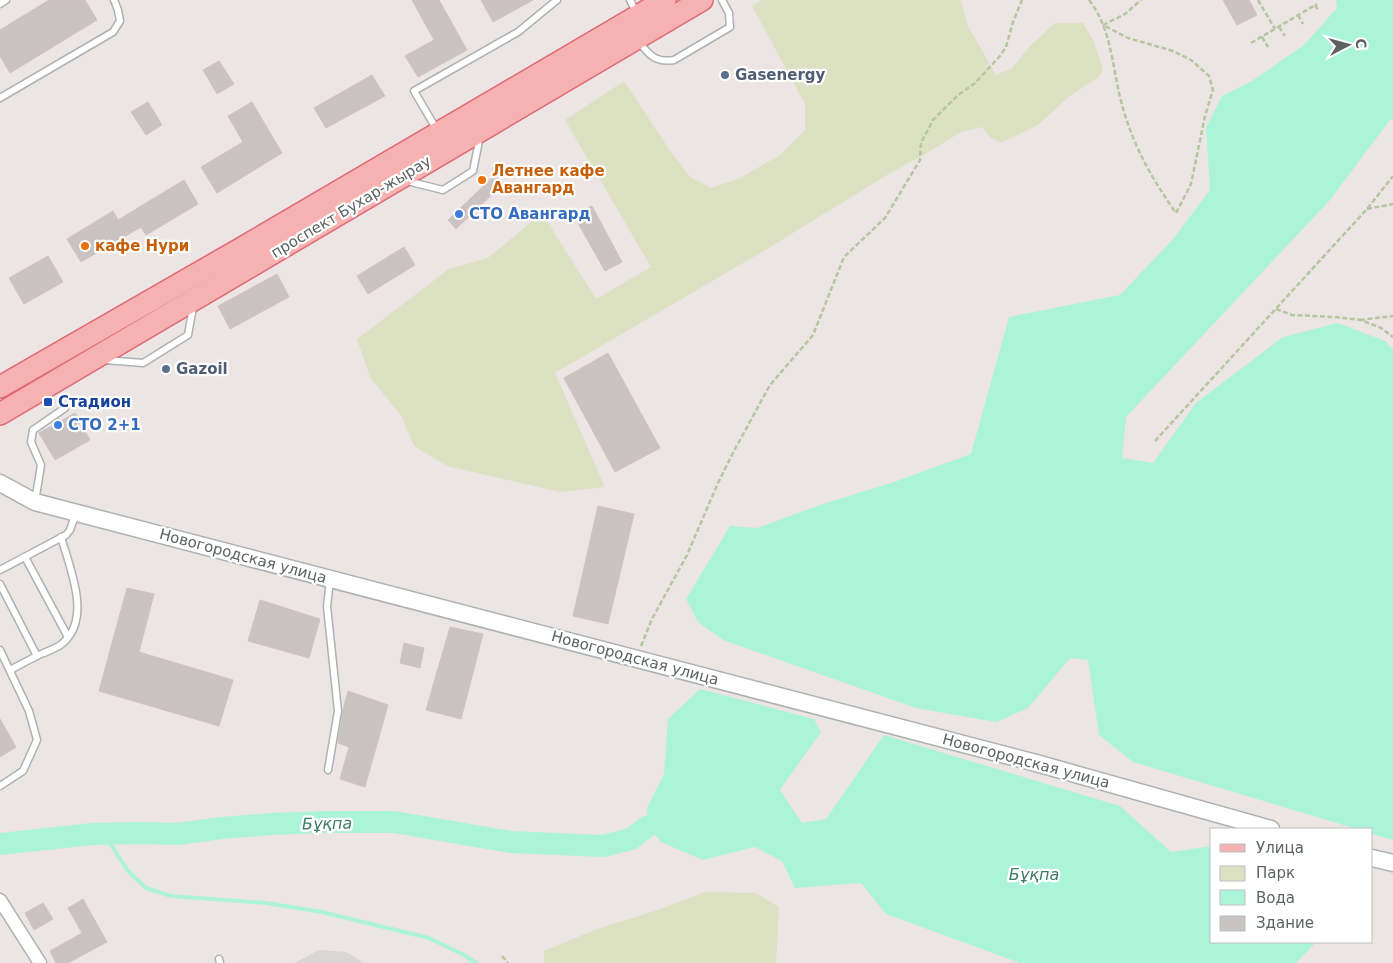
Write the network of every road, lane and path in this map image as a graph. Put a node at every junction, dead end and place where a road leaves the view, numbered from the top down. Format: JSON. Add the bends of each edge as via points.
{"nodes":[{"id":1,"x":6,"y":0,"type":"edge"},
{"id":2,"x":114,"y":0,"type":"edge"},
{"id":3,"x":557,"y":0,"type":"edge"},
{"id":4,"x":665,"y":0,"type":"edge"},
{"id":5,"x":702,"y":0,"type":"edge"},
{"id":6,"x":722,"y":0,"type":"edge"},
{"id":7,"x":1022,"y":0,"type":"edge"},
{"id":8,"x":1089,"y":0,"type":"edge"},
{"id":9,"x":1141,"y":0,"type":"edge"},
{"id":10,"x":1258,"y":0,"type":"edge"},
{"id":11,"x":0,"y":4,"type":"edge"},
{"id":12,"x":634,"y":8,"type":"edge"},
{"id":13,"x":1318,"y":10,"type":"dead end"},
{"id":14,"x":1298,"y":15,"type":"junction"},
{"id":15,"x":1303,"y":24,"type":"dead end"},
{"id":16,"x":1103,"y":26,"type":"junction"},
{"id":17,"x":1277,"y":28,"type":"junction"},
{"id":18,"x":1285,"y":36,"type":"dead end"},
{"id":19,"x":1262,"y":37,"type":"junction"},
{"id":20,"x":637,"y":39,"type":"junction"},
{"id":21,"x":1251,"y":43,"type":"dead end"},
{"id":22,"x":1268,"y":47,"type":"dead end"},
{"id":23,"x":0,"y":98,"type":"edge"},
{"id":24,"x":481,"y":130,"type":"junction"},
{"id":25,"x":443,"y":141,"type":"junction"},
{"id":26,"x":1393,"y":176,"type":"edge"},
{"id":27,"x":399,"y":179,"type":"junction"},
{"id":28,"x":1393,"y":204,"type":"edge"},
{"id":29,"x":1367,"y":209,"type":"junction"},
{"id":30,"x":194,"y":300,"type":"junction"},
{"id":31,"x":1276,"y":309,"type":"junction"},
{"id":32,"x":1393,"y":316,"type":"edge"},
{"id":33,"x":1357,"y":320,"type":"junction"},
{"id":34,"x":1393,"y":337,"type":"edge"},
{"id":35,"x":93,"y":359,"type":"junction"},
{"id":36,"x":0,"y":387,"type":"edge"},
{"id":37,"x":65,"y":408,"type":"dead end"},
{"id":38,"x":0,"y":414,"type":"edge"},
{"id":39,"x":1155,"y":441,"type":"dead end"},
{"id":40,"x":0,"y":483,"type":"edge"},
{"id":41,"x":36,"y":502,"type":"junction"},
{"id":42,"x":76,"y":512,"type":"junction"},
{"id":43,"x":61,"y":537,"type":"junction"},
{"id":44,"x":25,"y":557,"type":"junction"},
{"id":45,"x":0,"y":570,"type":"edge"},
{"id":46,"x":331,"y":579,"type":"junction"},
{"id":47,"x":0,"y":584,"type":"edge"},
{"id":48,"x":68,"y":637,"type":"junction"},
{"id":49,"x":0,"y":650,"type":"edge"},
{"id":50,"x":37,"y":656,"type":"junction"},
{"id":51,"x":636,"y":659,"type":"junction"},
{"id":52,"x":10,"y":670,"type":"junction"},
{"id":53,"x":328,"y":770,"type":"dead end"},
{"id":54,"x":0,"y":786,"type":"edge"},
{"id":55,"x":1267,"y":828,"type":"edge"},
{"id":56,"x":1373,"y":858,"type":"edge"},
{"id":57,"x":1393,"y":864,"type":"edge"},
{"id":58,"x":0,"y":900,"type":"edge"},
{"id":59,"x":502,"y":956,"type":"dead end"},
{"id":60,"x":40,"y":963,"type":"edge"},
{"id":61,"x":508,"y":963,"type":"edge"}],
"edges":[{"from":1,"to":11,"type":"lane"},
{"from":2,"to":23,"type":"lane","via":[[120,21],[113,32]]},
{"from":3,"to":25,"type":"lane","via":[[518,32],[414,91]]},
{"from":4,"to":12,"type":"main road","name":"проспект Бухар-жырау"},
{"from":5,"to":20,"type":"main road","name":"проспект Бухар-жырау"},
{"from":6,"to":20,"type":"lane","via":[[729,13],[730,27],[674,60],[657,59]]},
{"from":7,"to":51,"type":"path","via":[[1000,56],[933,120],[921,143],[920,160],[885,218],[844,257],[813,335],[770,385],[735,449],[687,555],[652,619]]},
{"from":8,"to":16,"type":"path"},
{"from":9,"to":16,"type":"path"},
{"from":10,"to":17,"type":"path"},
{"from":12,"to":25,"type":"main road","name":"проспект Бухар-жырау"},
{"from":13,"to":14,"type":"path","via":[[1316,5]]},
{"from":14,"to":15,"type":"path"},
{"from":14,"to":17,"type":"path"},
{"from":16,"to":16,"type":"path","via":[[1131,134],[1143,161],[1176,213],[1191,184],[1213,90],[1209,76],[1191,60],[1173,51],[1128,38]]},
{"from":17,"to":18,"type":"path"},
{"from":17,"to":19,"type":"path"},
{"from":19,"to":21,"type":"path"},
{"from":19,"to":22,"type":"path"},
{"from":20,"to":24,"type":"main road","name":"проспект Бухар-жырау"},
{"from":24,"to":25,"type":"main road","name":"проспект Бухар-жырау"},
{"from":24,"to":27,"type":"lane","via":[[473,171],[443,190]]},
{"from":25,"to":27,"type":"main road","name":"проспект Бухар-жырау"},
{"from":25,"to":36,"type":"main road","name":"проспект Бухар-жырау","via":[[242,248]]},
{"from":26,"to":29,"type":"path"},
{"from":27,"to":30,"type":"main road","name":"проспект Бухар-жырау"},
{"from":28,"to":29,"type":"path"},
{"from":29,"to":31,"type":"path"},
{"from":30,"to":35,"type":"main road","name":"проспект Бухар-жырау"},
{"from":30,"to":35,"type":"lane","via":[[188,335],[142,363]]},
{"from":31,"to":33,"type":"path","via":[[1292,316]]},
{"from":31,"to":39,"type":"path"},
{"from":32,"to":33,"type":"path"},
{"from":33,"to":34,"type":"path","via":[[1381,328]]},
{"from":35,"to":38,"type":"main road","name":"проспект Бухар-жырау"},
{"from":37,"to":41,"type":"lane","via":[[33,430],[31,442],[41,465]]},
{"from":40,"to":41,"type":"street","name":"Новогородская улица"},
{"from":41,"to":42,"type":"street","name":"Новогородская улица"},
{"from":42,"to":43,"type":"lane","via":[[70,530]]},
{"from":42,"to":46,"type":"street","name":"Новогородская улица"},
{"from":43,"to":44,"type":"lane"},
{"from":43,"to":48,"type":"lane","via":[[78,594],[78,609]]},
{"from":44,"to":45,"type":"lane"},
{"from":44,"to":48,"type":"lane"},
{"from":46,"to":51,"type":"street","name":"Новогородская улица"},
{"from":46,"to":53,"type":"lane","via":[[327,606],[338,711]]},
{"from":47,"to":50,"type":"lane"},
{"from":48,"to":50,"type":"lane","via":[[59,646]]},
{"from":49,"to":52,"type":"lane"},
{"from":50,"to":52,"type":"lane"},
{"from":51,"to":55,"type":"street","name":"Новогородская улица","via":[[1036,763]]},
{"from":52,"to":54,"type":"lane","via":[[29,711],[37,740],[23,771]]},
{"from":56,"to":57,"type":"street"},
{"from":58,"to":60,"type":"street"},
{"from":59,"to":61,"type":"path"}]}
